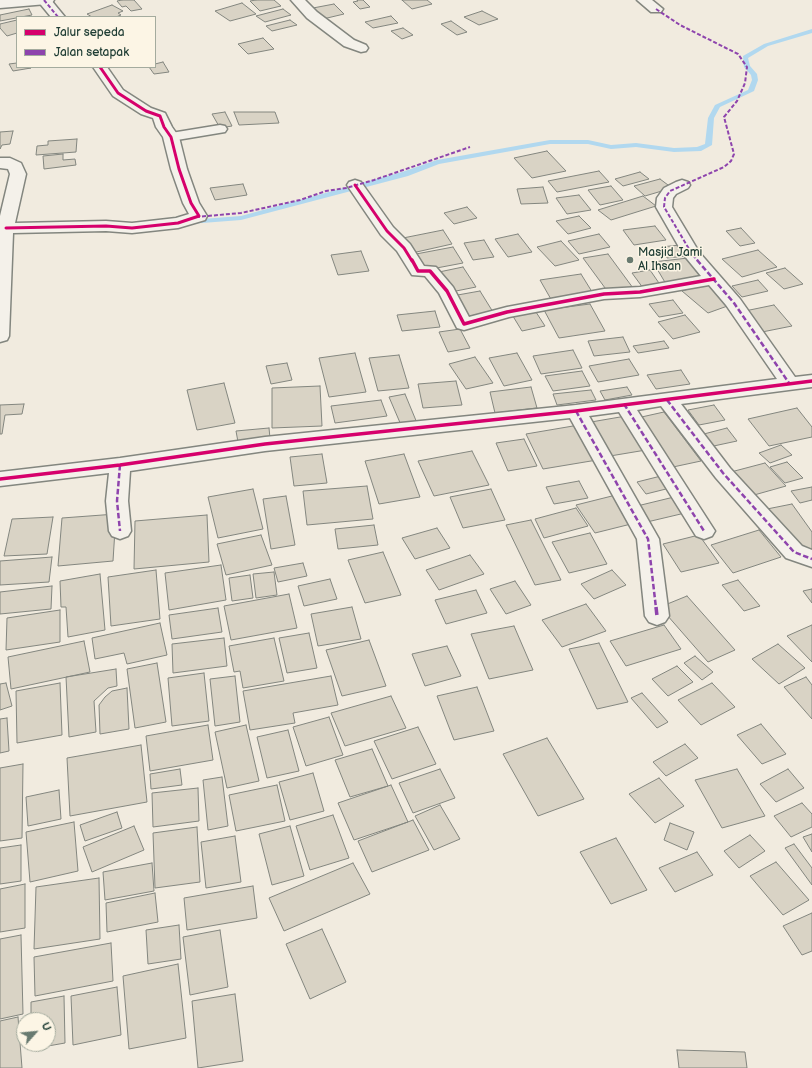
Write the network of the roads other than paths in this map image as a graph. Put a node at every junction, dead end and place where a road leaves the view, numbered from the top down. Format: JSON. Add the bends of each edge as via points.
{"nodes":[{"id":1,"x":45,"y":0,"type":"edge"},
{"id":2,"x":298,"y":0,"type":"edge"},
{"id":3,"x":644,"y":0,"type":"edge"},
{"id":4,"x":0,"y":4,"type":"edge"},
{"id":5,"x":656,"y":9,"type":"dead end"},
{"id":6,"x":57,"y":16,"type":"edge"},
{"id":7,"x":361,"y":48,"type":"dead end"},
{"id":8,"x":101,"y":68,"type":"edge"},
{"id":9,"x":220,"y":130,"type":"dead end"},
{"id":10,"x":170,"y":137,"type":"junction"},
{"id":11,"x":0,"y":163,"type":"edge"},
{"id":12,"x":355,"y":185,"type":"dead end"},
{"id":13,"x":682,"y":185,"type":"dead end"},
{"id":14,"x":4,"y":226,"type":"edge"},
{"id":15,"x":714,"y":279,"type":"junction"},
{"id":16,"x":0,"y":336,"type":"edge"},
{"id":17,"x":812,"y":381,"type":"edge"},
{"id":18,"x":789,"y":383,"type":"junction"},
{"id":19,"x":667,"y":400,"type":"junction"},
{"id":20,"x":624,"y":404,"type":"junction"},
{"id":21,"x":576,"y":411,"type":"junction"},
{"id":22,"x":120,"y":465,"type":"junction"},
{"id":23,"x":0,"y":479,"type":"edge"},
{"id":24,"x":120,"y":531,"type":"dead end"},
{"id":25,"x":704,"y":531,"type":"dead end"},
{"id":26,"x":812,"y":559,"type":"edge"},
{"id":27,"x":657,"y":616,"type":"dead end"}],
"edges":[{"from":1,"to":4,"type":"street"},
{"from":1,"to":6,"type":"street"},
{"from":2,"to":7,"type":"street","via":[[312,15]]},
{"from":3,"to":5,"type":"street"},
{"from":8,"to":10,"type":"street","via":[[118,93],[146,111],[160,116]]},
{"from":9,"to":10,"type":"lane"},
{"from":10,"to":14,"type":"street","via":[[198,216],[178,223],[132,228]]},
{"from":11,"to":14,"type":"street","via":[[15,166],[18,174]]},
{"from":12,"to":15,"type":"street","via":[[387,231],[404,248],[418,271],[430,271],[447,291],[464,324],[507,312],[604,294],[640,292]]},
{"from":13,"to":15,"type":"street","via":[[670,191],[665,198],[664,207],[692,254]]},
{"from":14,"to":16,"type":"street"},
{"from":15,"to":18,"type":"street","via":[[734,303]]},
{"from":17,"to":18,"type":"street"},
{"from":18,"to":19,"type":"street"},
{"from":19,"to":20,"type":"street"},
{"from":19,"to":26,"type":"street","via":[[723,473],[794,552]]},
{"from":20,"to":21,"type":"street"},
{"from":20,"to":25,"type":"street"},
{"from":21,"to":22,"type":"street","via":[[264,444]]},
{"from":21,"to":27,"type":"street","via":[[648,539]]},
{"from":22,"to":23,"type":"street"},
{"from":22,"to":24,"type":"street"}]}
